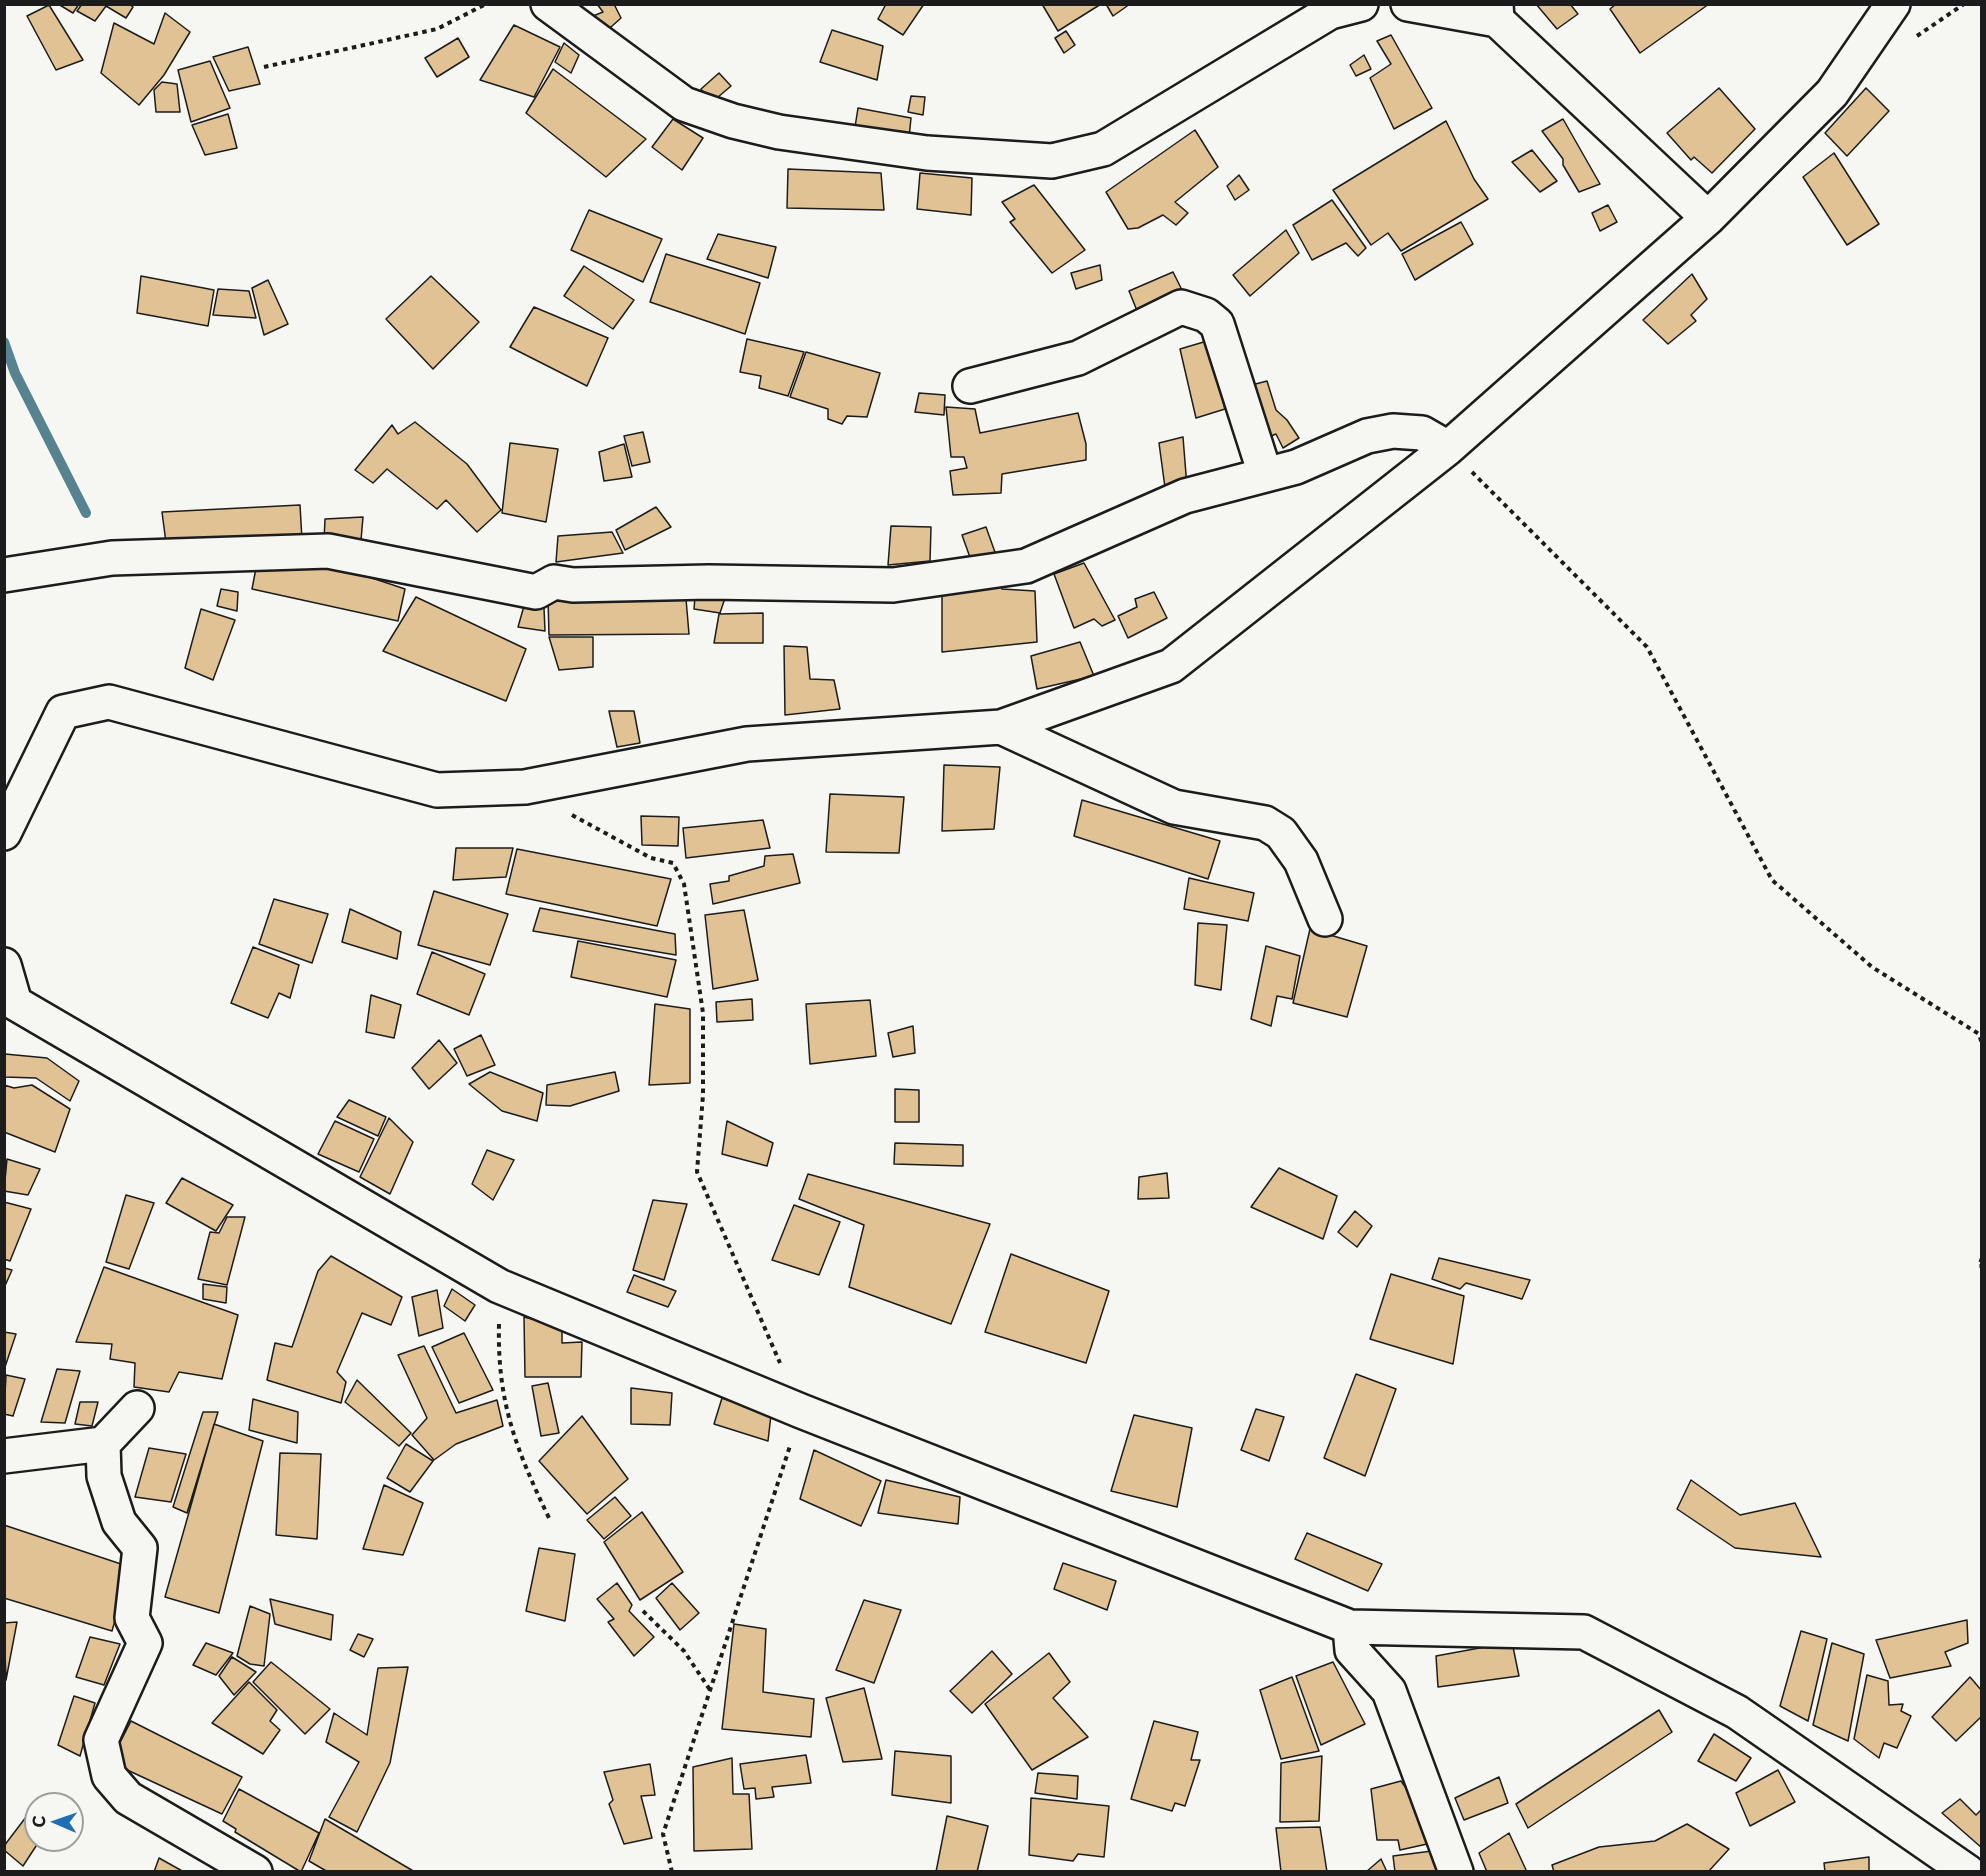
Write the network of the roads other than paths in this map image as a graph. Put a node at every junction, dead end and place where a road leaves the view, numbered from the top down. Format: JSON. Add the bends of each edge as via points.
{"nodes":[{"id":1,"x":548,"y":4,"type":"edge"},
{"id":2,"x":1361,"y":4,"type":"edge"},
{"id":3,"x":1408,"y":4,"type":"edge"},
{"id":4,"x":1893,"y":4,"type":"edge"},
{"id":5,"x":1496,"y":12,"type":"edge"},
{"id":6,"x":1708,"y":218,"type":"junction"},
{"id":7,"x":970,"y":387,"type":"dead end"},
{"id":8,"x":1448,"y":448,"type":"junction"},
{"id":9,"x":1265,"y":474,"type":"junction"},
{"id":10,"x":4,"y":575,"type":"edge"},
{"id":11,"x":1001,"y":727,"type":"junction"},
{"id":12,"x":4,"y":833,"type":"edge"},
{"id":13,"x":1325,"y":919,"type":"dead end"},
{"id":14,"x":4,"y":965,"type":"edge"},
{"id":15,"x":10,"y":1008,"type":"edge"},
{"id":16,"x":136,"y":1408,"type":"dead end"},
{"id":17,"x":103,"y":1444,"type":"junction"},
{"id":18,"x":4,"y":1456,"type":"edge"},
{"id":19,"x":1350,"y":1627,"type":"junction"},
{"id":20,"x":255,"y":1872,"type":"edge"},
{"id":21,"x":1456,"y":1872,"type":"edge"},
{"id":22,"x":1968,"y":1872,"type":"edge"}],
"edges":[{"from":1,"to":2,"type":"street","via":[[684,104],[733,121],[779,132],[927,153],[1052,161],[1103,149],[1330,12]]},
{"from":3,"to":5,"type":"street"},
{"from":4,"to":6,"type":"street","via":[[1832,93]]},
{"from":5,"to":6,"type":"street"},
{"from":6,"to":8,"type":"street"},
{"from":7,"to":9,"type":"street","via":[[1078,358],[1181,308],[1206,315],[1217,324]]},
{"from":8,"to":9,"type":"street","via":[[1422,433],[1393,431],[1367,436],[1296,467]]},
{"from":8,"to":11,"type":"street","via":[[1171,666]]},
{"from":9,"to":10,"type":"street","via":[[1185,496],[1026,566],[893,585],[554,582],[536,592],[328,550],[112,558]]},
{"from":11,"to":12,"type":"street","via":[[747,744],[525,787],[437,790],[109,702],[63,712]]},
{"from":11,"to":13,"type":"street","via":[[1174,807],[1265,823],[1281,833],[1301,861]]},
{"from":14,"to":15,"type":"street"},
{"from":15,"to":19,"type":"street","via":[[499,1286],[801,1411]]},
{"from":16,"to":17,"type":"street"},
{"from":17,"to":18,"type":"street"},
{"from":17,"to":20,"type":"street","via":[[104,1476],[119,1522],[140,1548],[132,1618],[145,1643],[101,1740],[109,1776],[128,1798]]},
{"from":19,"to":21,"type":"street","via":[[1352,1650],[1389,1690]]},
{"from":19,"to":22,"type":"street","via":[[1584,1632],[1737,1712]]}]}
